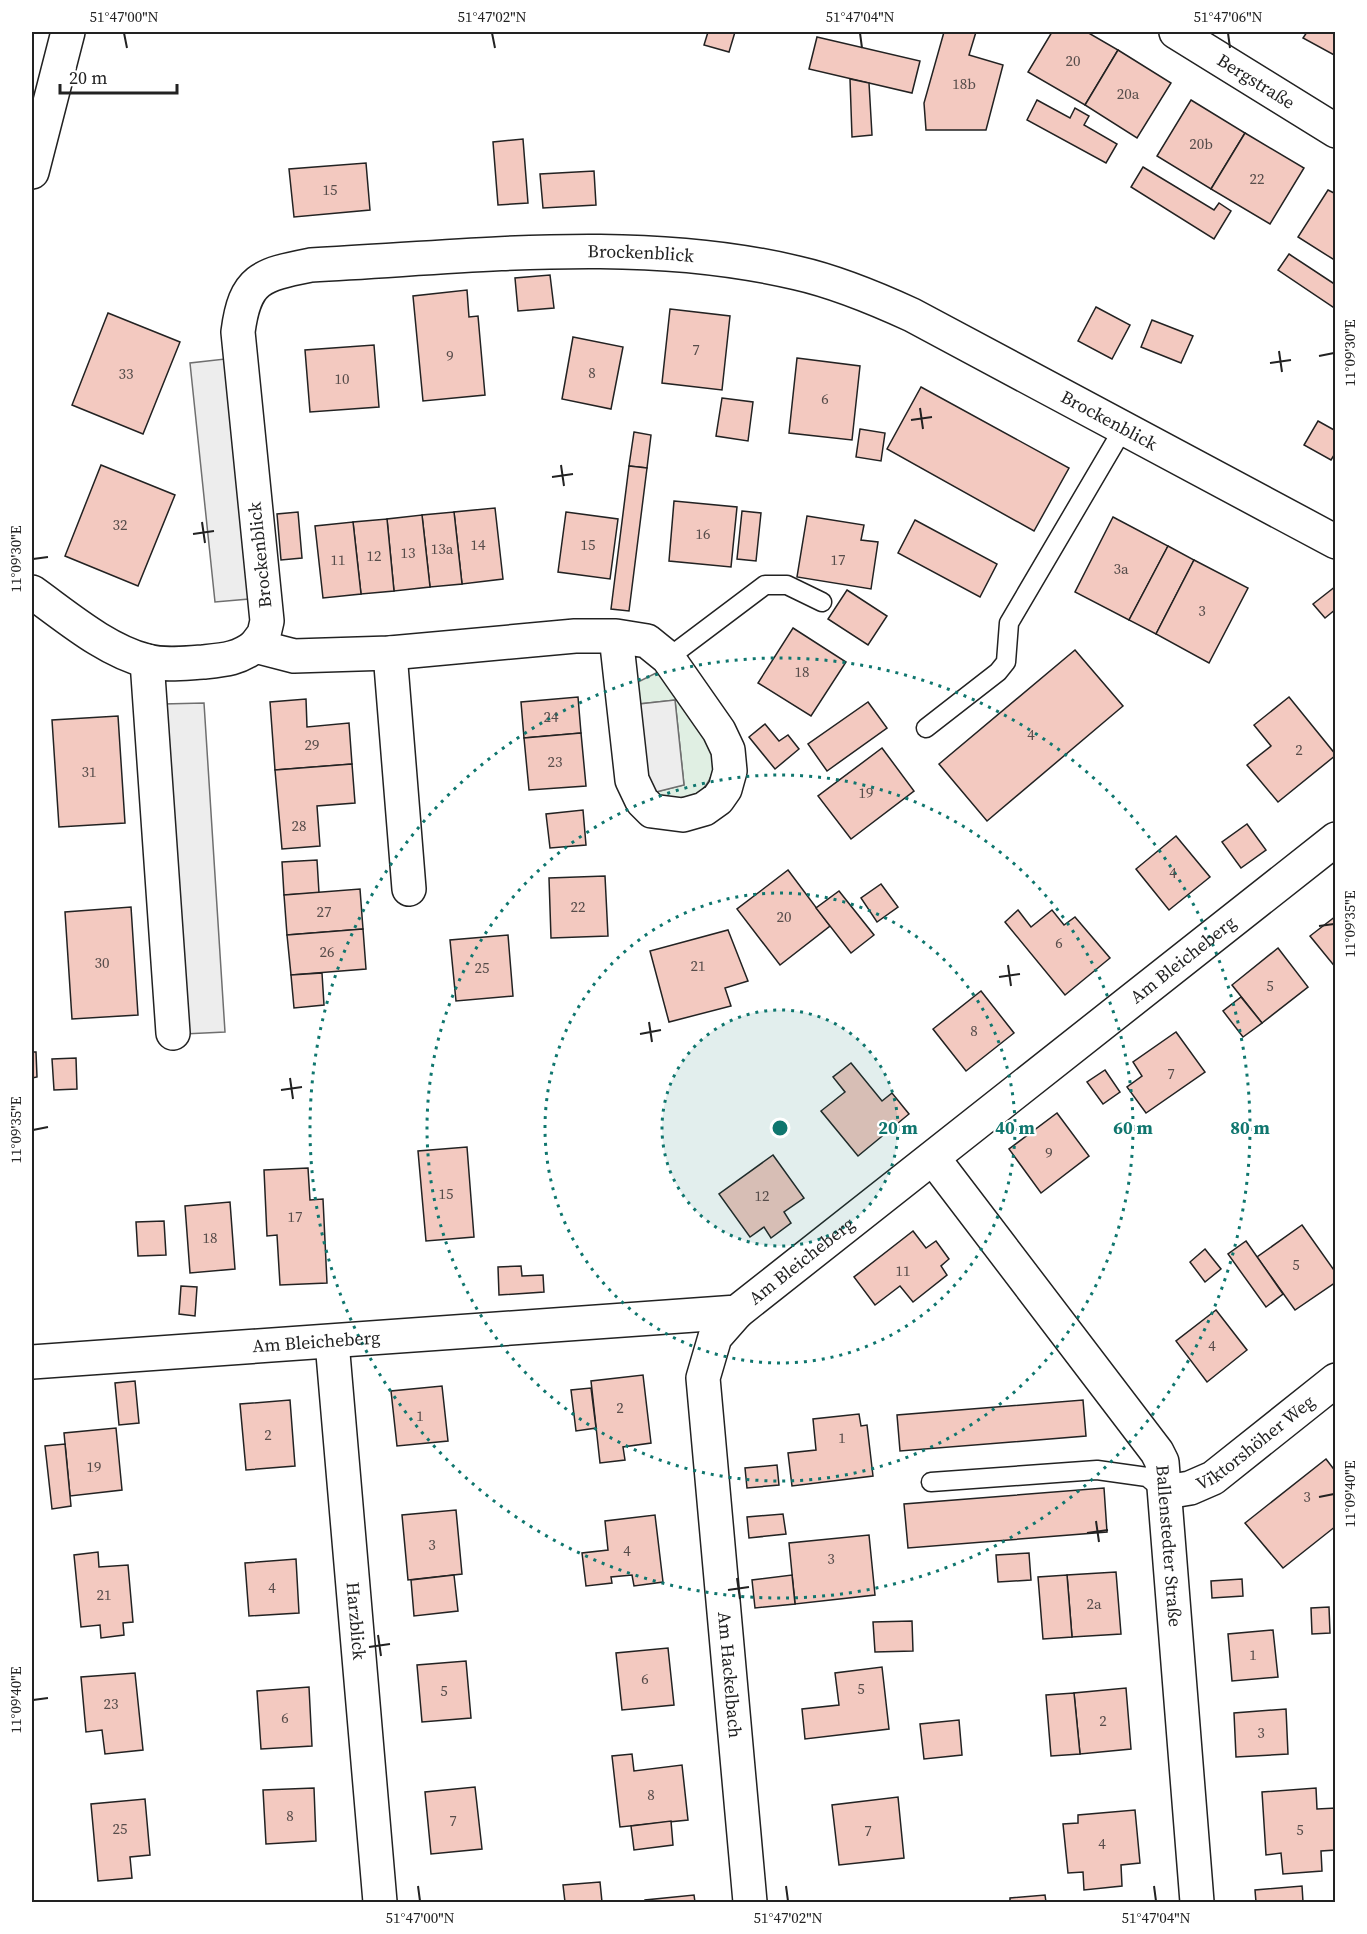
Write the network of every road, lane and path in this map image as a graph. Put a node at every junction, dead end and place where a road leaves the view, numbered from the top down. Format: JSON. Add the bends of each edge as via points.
{"nodes":[{"id":1,"x":68,"y":32,"type":"edge"},
{"id":2,"x":1176,"y":32,"type":"edge"},
{"id":3,"x":1335,"y":131,"type":"edge"},
{"id":4,"x":32,"y":172,"type":"edge"},
{"id":5,"x":1123,"y":429,"type":"junction"},
{"id":6,"x":1335,"y":542,"type":"edge"},
{"id":7,"x":32,"y":592,"type":"edge"},
{"id":8,"x":822,"y":602,"type":"dead end"},
{"id":9,"x":616,"y":636,"type":"junction"},
{"id":10,"x":255,"y":646,"type":"junction"},
{"id":11,"x":390,"y":653,"type":"junction"},
{"id":12,"x":668,"y":658,"type":"junction"},
{"id":13,"x":147,"y":661,"type":"junction"},
{"id":14,"x":926,"y":728,"type":"dead end"},
{"id":15,"x":1335,"y":839,"type":"edge"},
{"id":16,"x":409,"y":889,"type":"dead end"},
{"id":17,"x":173,"y":1033,"type":"dead end"},
{"id":18,"x":933,"y":1158,"type":"junction"},
{"id":19,"x":736,"y":1312,"type":"junction"},
{"id":20,"x":332,"y":1342,"type":"junction"},
{"id":21,"x":32,"y":1362,"type":"edge"},
{"id":22,"x":1335,"y":1380,"type":"edge"},
{"id":23,"x":931,"y":1482,"type":"dead end"},
{"id":24,"x":1166,"y":1492,"type":"junction"},
{"id":25,"x":380,"y":1902,"type":"edge"},
{"id":26,"x":750,"y":1902,"type":"edge"},
{"id":27,"x":1197,"y":1902,"type":"edge"}],
"edges":[{"from":1,"to":4,"type":"street"},
{"from":2,"to":3,"type":"street","name":"Bergstraße"},
{"from":5,"to":6,"type":"street","name":"Brockenblick"},
{"from":5,"to":10,"type":"street","name":"Brockenblick","via":[[882,301],[835,284],[758,265],[676,254],[608,251],[310,265],[277,272],[254,284],[244,298],[238,332],[267,621]]},
{"from":5,"to":14,"type":"lane","via":[[1009,623],[1006,662]]},
{"from":7,"to":13,"type":"street","via":[[102,640]]},
{"from":8,"to":12,"type":"lane","via":[[787,585],[765,585]]},
{"from":9,"to":11,"type":"street","via":[[575,636]]},
{"from":9,"to":12,"type":"street","via":[[647,641]]},
{"from":9,"to":12,"type":"street","via":[[632,780],[652,811],[683,815],[704,809],[722,795],[730,759],[719,731]]},
{"from":10,"to":11,"type":"street","via":[[294,656]]},
{"from":10,"to":13,"type":"street","via":[[232,659],[168,664]]},
{"from":11,"to":16,"type":"street"},
{"from":13,"to":17,"type":"street"},
{"from":15,"to":18,"type":"street","name":"Am Bleicheberg"},
{"from":18,"to":19,"type":"street","name":"Am Bleicheberg"},
{"from":18,"to":24,"type":"street","name":"Ballenstedter Straße","via":[[1157,1452]]},
{"from":19,"to":20,"type":"street","name":"Am Bleicheberg"},
{"from":19,"to":26,"type":"street","name":"Am Hackelbach","via":[[716,1338],[703,1378]]},
{"from":20,"to":21,"type":"street","name":"Am Bleicheberg"},
{"from":20,"to":25,"type":"street","name":"Harzblick"},
{"from":22,"to":24,"type":"street","name":"Viktorshöher Weg","via":[[1212,1478],[1190,1488]]},
{"from":23,"to":24,"type":"lane","via":[[1097,1470],[1147,1477]]},
{"from":24,"to":27,"type":"street","name":"Ballenstedter Straße"}]}
